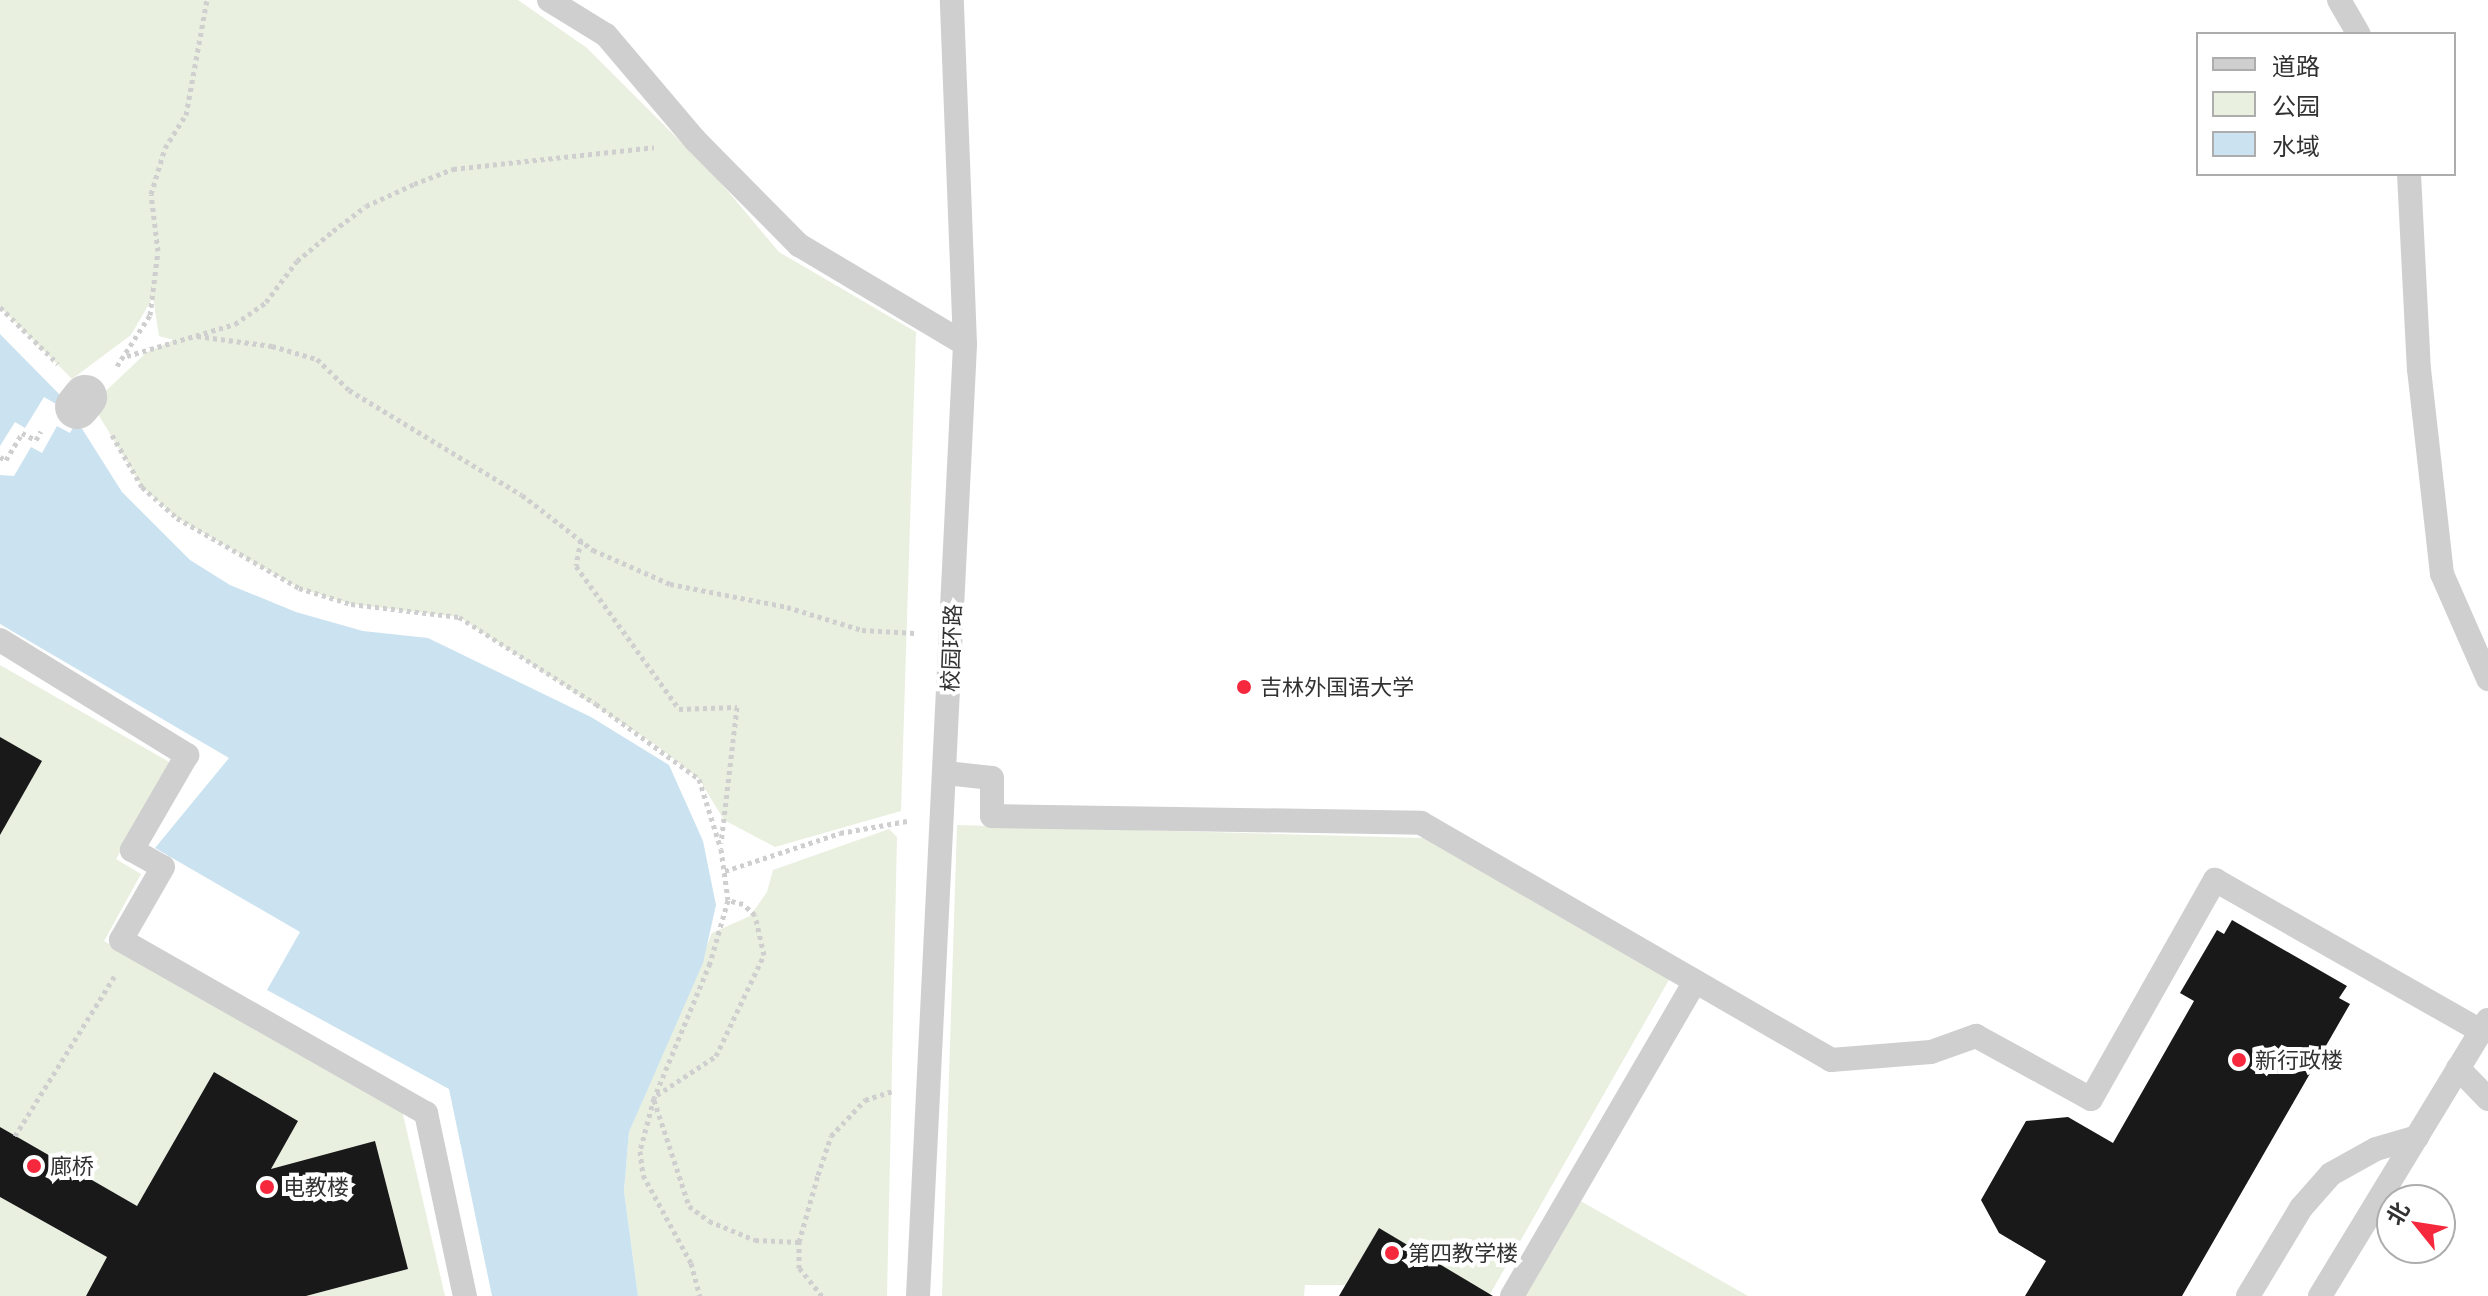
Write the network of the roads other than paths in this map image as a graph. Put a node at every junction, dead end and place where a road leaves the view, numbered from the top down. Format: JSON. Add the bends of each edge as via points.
{"nodes":[{"id":1,"x":549,"y":0,"type":"edge"},
{"id":2,"x":952,"y":0,"type":"edge"},
{"id":3,"x":2339,"y":0,"type":"edge"},
{"id":4,"x":2358,"y":32,"type":"edge"},
{"id":5,"x":2409,"y":176,"type":"edge"},
{"id":6,"x":965,"y":344,"type":"junction"},
{"id":7,"x":0,"y":640,"type":"edge"},
{"id":8,"x":2488,"y":679,"type":"edge"},
{"id":9,"x":946,"y":773,"type":"junction"},
{"id":10,"x":1695,"y":981,"type":"junction"},
{"id":11,"x":2485,"y":1025,"type":"edge"},
{"id":12,"x":2458,"y":1068,"type":"junction"},
{"id":13,"x":2488,"y":1099,"type":"edge"},
{"id":14,"x":2417,"y":1137,"type":"junction"},
{"id":15,"x":465,"y":1296,"type":"edge"},
{"id":16,"x":918,"y":1296,"type":"edge"},
{"id":17,"x":1512,"y":1296,"type":"edge"},
{"id":18,"x":2248,"y":1296,"type":"edge"},
{"id":19,"x":2320,"y":1296,"type":"edge"}],
"edges":[{"from":1,"to":6,"type":"lane","via":[[606,35],[695,140],[799,245]]},
{"from":2,"to":6,"type":"lane","name":"校园环路"},
{"from":3,"to":4,"type":"lane"},
{"from":5,"to":8,"type":"lane","via":[[2419,369],[2442,574]]},
{"from":6,"to":9,"type":"lane","name":"校园环路"},
{"from":7,"to":15,"type":"lane","via":[[187,755],[132,850],[163,867],[121,940],[426,1113]]},
{"from":9,"to":10,"type":"lane","via":[[992,778],[992,816],[1421,823]]},
{"from":9,"to":16,"type":"lane","name":"校园环路"},
{"from":10,"to":11,"type":"lane","via":[[1831,1060],[1931,1052],[1976,1036],[2091,1099],[2215,880]]},
{"from":10,"to":17,"type":"lane"},
{"from":11,"to":12,"type":"lane"},
{"from":12,"to":13,"type":"lane"},
{"from":12,"to":14,"type":"lane"},
{"from":14,"to":18,"type":"lane","via":[[2376,1149],[2331,1174],[2301,1208]]},
{"from":14,"to":19,"type":"lane"}]}
